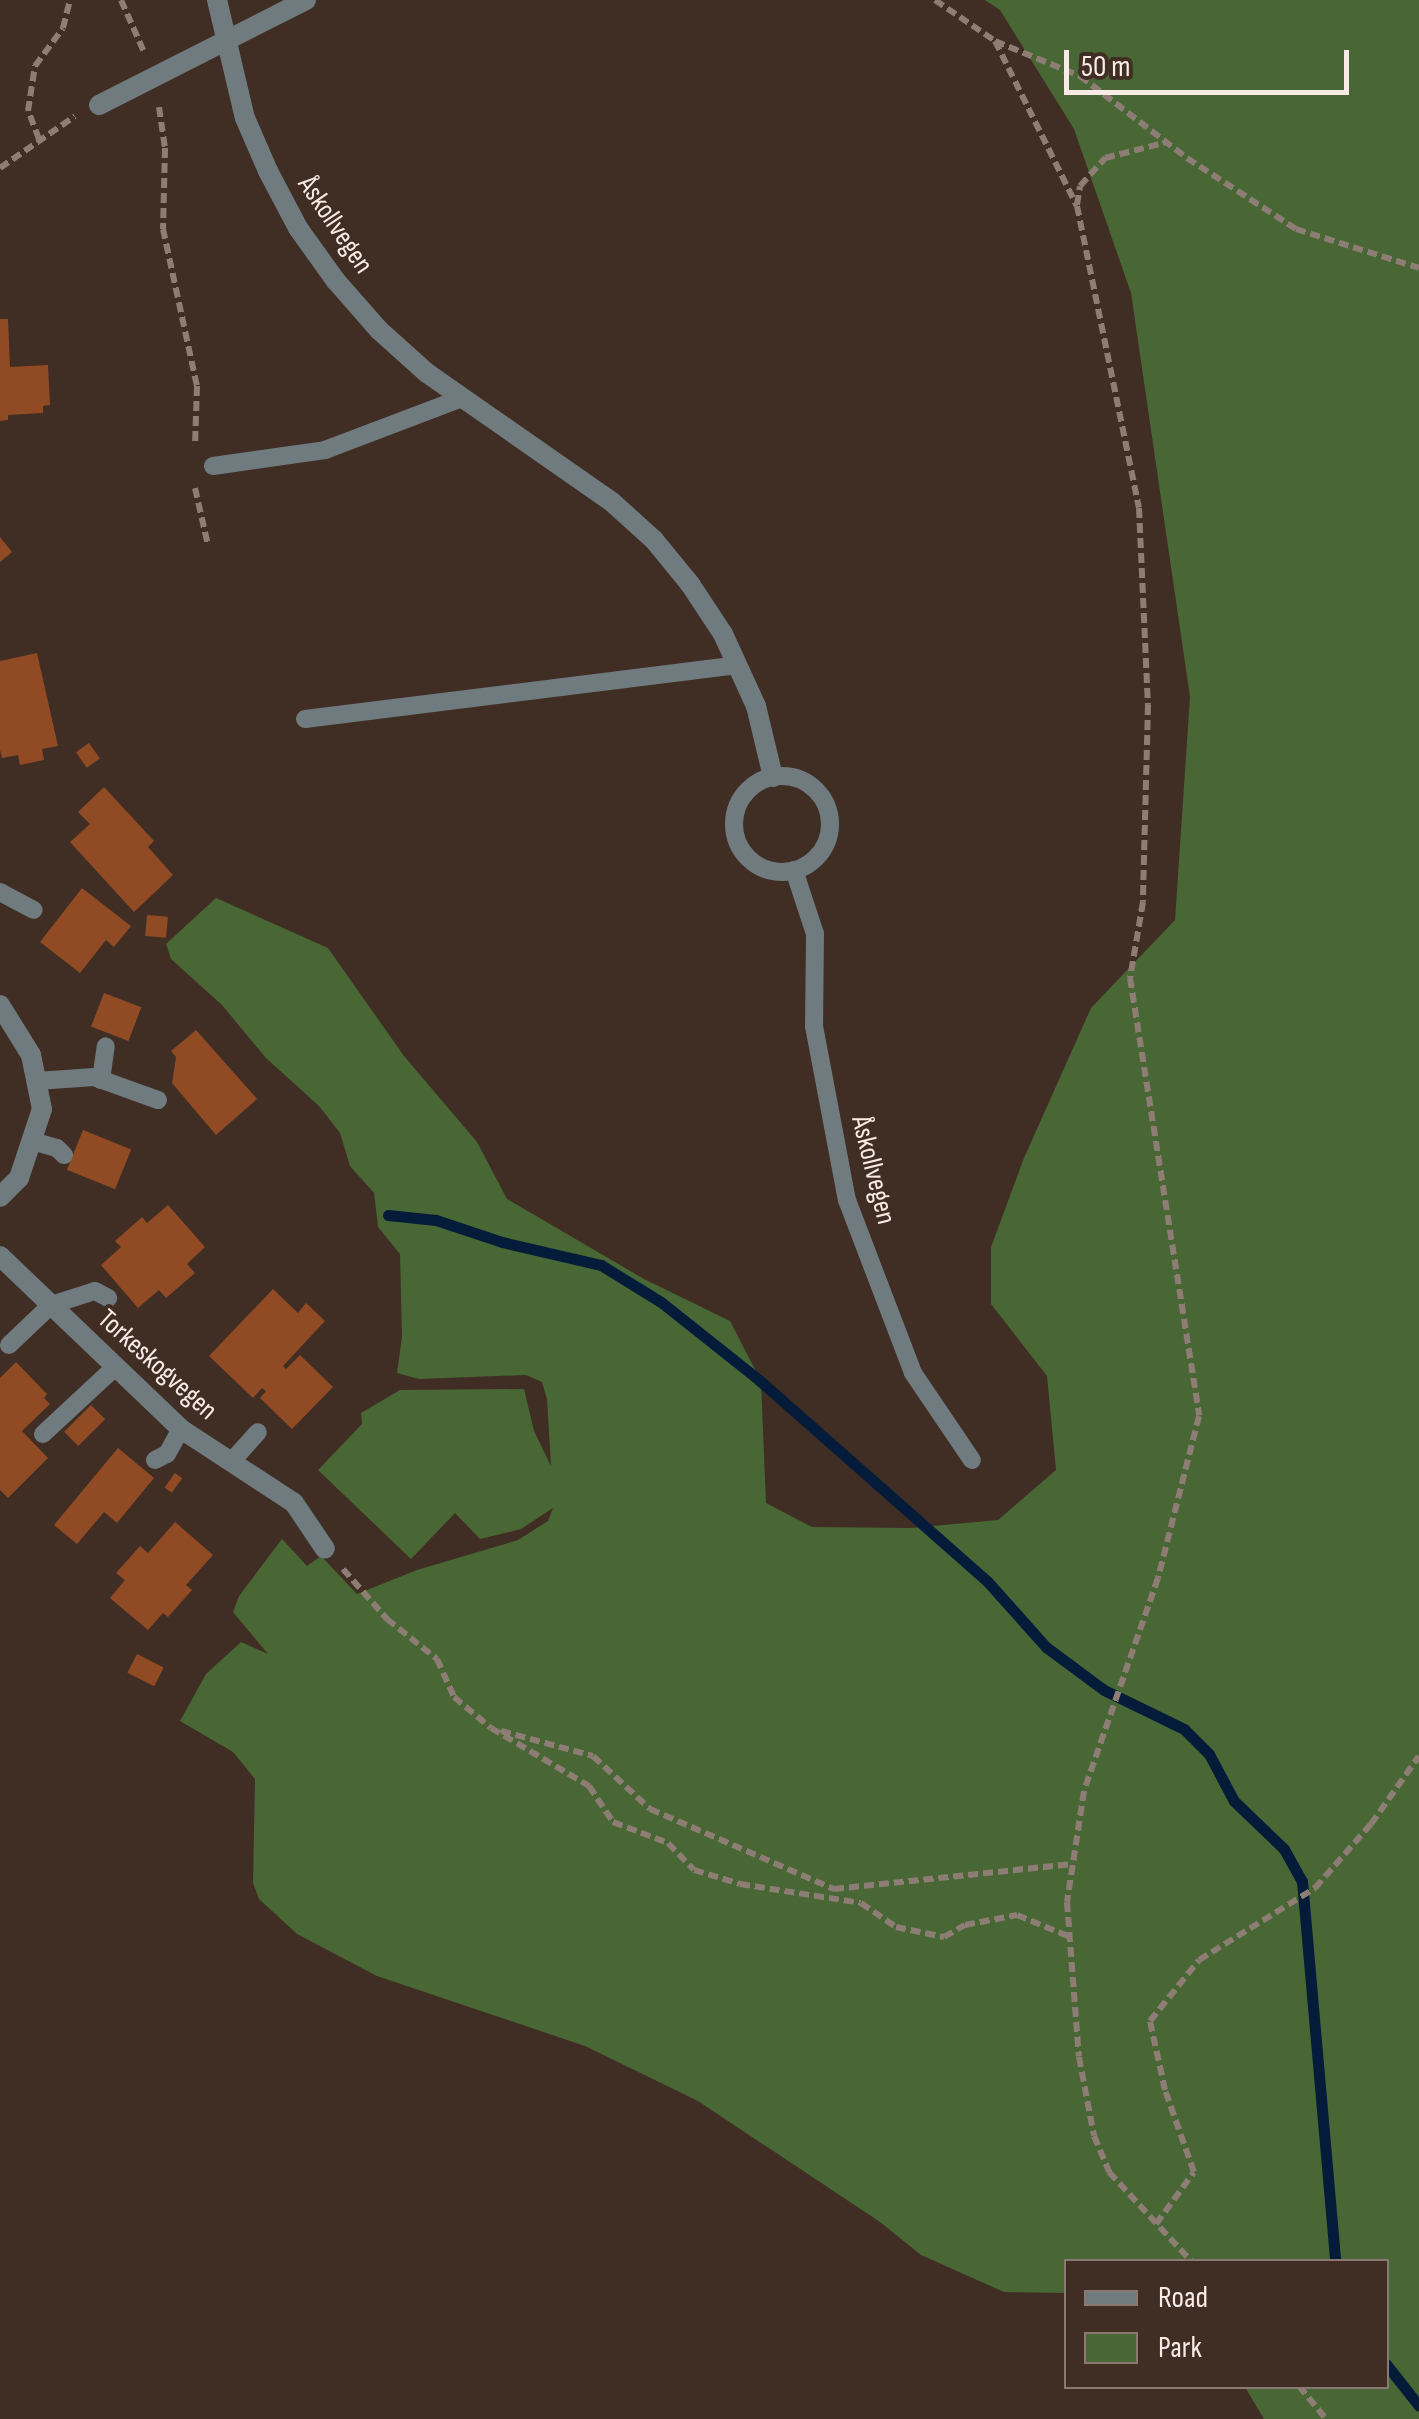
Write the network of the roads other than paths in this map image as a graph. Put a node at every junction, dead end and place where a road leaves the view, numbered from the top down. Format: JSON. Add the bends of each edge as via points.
{"nodes":[{"id":1,"x":217,"y":0,"type":"edge"},
{"id":2,"x":306,"y":0,"type":"edge"},
{"id":3,"x":224,"y":41,"type":"junction"},
{"id":4,"x":98,"y":104,"type":"road end"},
{"id":5,"x":462,"y":398,"type":"junction"},
{"id":6,"x":203,"y":464,"type":"road end"},
{"id":7,"x":738,"y":665,"type":"junction"},
{"id":8,"x":305,"y":719,"type":"dead end"},
{"id":9,"x":774,"y":777,"type":"junction"},
{"id":10,"x":794,"y":870,"type":"junction"},
{"id":11,"x":0,"y":892,"type":"edge"},
{"id":12,"x":34,"y":910,"type":"dead end"},
{"id":13,"x":0,"y":1005,"type":"edge"},
{"id":14,"x":106,"y":1046,"type":"dead end"},
{"id":15,"x":101,"y":1080,"type":"junction"},
{"id":16,"x":37,"y":1081,"type":"junction"},
{"id":17,"x":158,"y":1100,"type":"dead end"},
{"id":18,"x":32,"y":1141,"type":"junction"},
{"id":19,"x":64,"y":1156,"type":"dead end"},
{"id":20,"x":0,"y":1198,"type":"edge"},
{"id":21,"x":0,"y":1256,"type":"edge"},
{"id":22,"x":108,"y":1298,"type":"dead end"},
{"id":23,"x":51,"y":1305,"type":"junction"},
{"id":24,"x":8,"y":1345,"type":"dead end"},
{"id":25,"x":115,"y":1367,"type":"junction"},
{"id":26,"x":182,"y":1428,"type":"junction"},
{"id":27,"x":258,"y":1432,"type":"dead end"},
{"id":28,"x":44,"y":1434,"type":"dead end"},
{"id":29,"x":155,"y":1460,"type":"dead end"},
{"id":30,"x":972,"y":1460,"type":"dead end"},
{"id":31,"x":231,"y":1462,"type":"junction"},
{"id":32,"x":325,"y":1549,"type":"road end"}],
"edges":[{"from":1,"to":3,"type":"street","name":"Åskollvegen"},
{"from":2,"to":3,"type":"street"},
{"from":3,"to":4,"type":"street"},
{"from":3,"to":5,"type":"street","name":"Åskollvegen","via":[[246,118],[298,228],[379,330]]},
{"from":5,"to":6,"type":"lane","via":[[325,450]]},
{"from":5,"to":7,"type":"street","name":"Åskollvegen","via":[[612,502],[654,540],[690,584]]},
{"from":7,"to":8,"type":"lane"},
{"from":7,"to":9,"type":"street","name":"Åskollvegen"},
{"from":9,"to":10,"type":"lane","via":[[812,786],[830,814],[823,849]]},
{"from":9,"to":10,"type":"lane","via":[[740,800],[734,827],[744,854],[758,866]]},
{"from":10,"to":30,"type":"lane","name":"Åskollvegen","via":[[815,934],[814,1026],[846,1200],[913,1373]]},
{"from":11,"to":12,"type":"lane"},
{"from":13,"to":16,"type":"street","via":[[31,1055]]},
{"from":14,"to":15,"type":"lane"},
{"from":15,"to":16,"type":"lane"},
{"from":15,"to":17,"type":"lane"},
{"from":16,"to":18,"type":"street","via":[[42,1109]]},
{"from":18,"to":19,"type":"lane"},
{"from":18,"to":20,"type":"street","via":[[19,1178]]},
{"from":21,"to":23,"type":"street","name":"Torkeskogvegen"},
{"from":22,"to":23,"type":"lane","via":[[95,1292]]},
{"from":23,"to":24,"type":"lane"},
{"from":23,"to":25,"type":"street","name":"Torkeskogvegen"},
{"from":25,"to":26,"type":"street","name":"Torkeskogvegen"},
{"from":25,"to":28,"type":"lane"},
{"from":26,"to":29,"type":"lane","via":[[167,1454]]},
{"from":26,"to":31,"type":"street","name":"Torkeskogvegen"},
{"from":27,"to":31,"type":"lane"},
{"from":31,"to":32,"type":"street","name":"Torkeskogvegen","via":[[294,1503]]}]}
